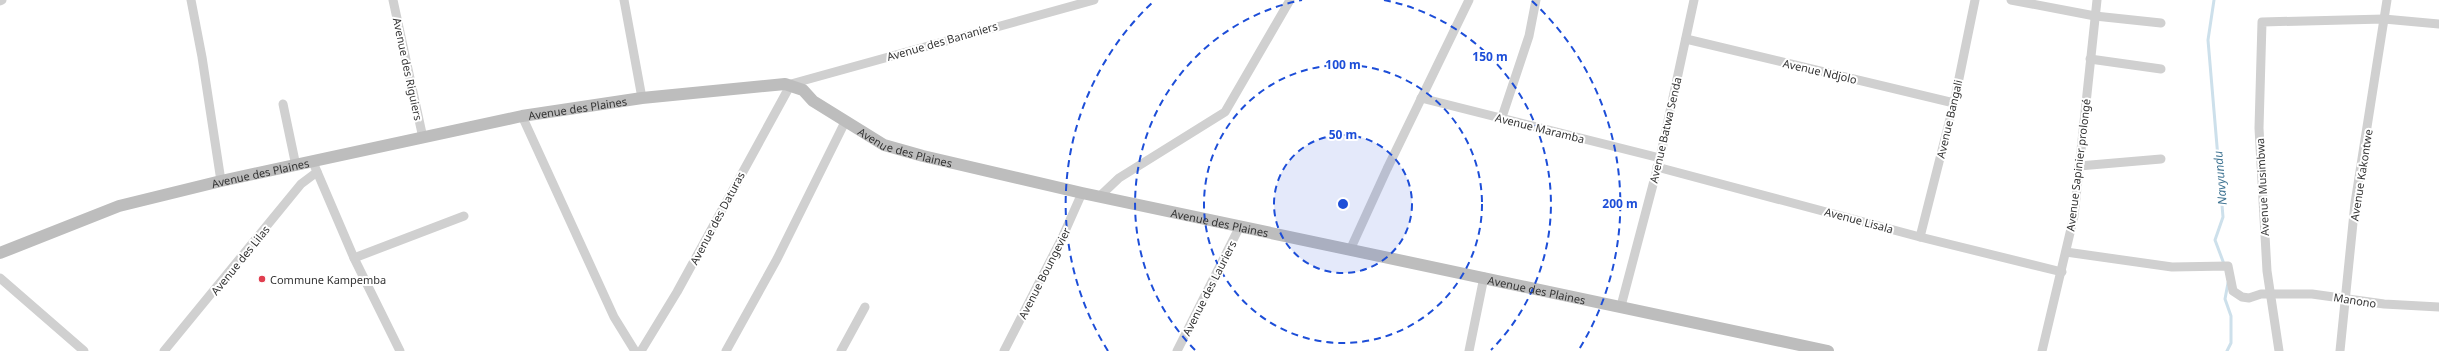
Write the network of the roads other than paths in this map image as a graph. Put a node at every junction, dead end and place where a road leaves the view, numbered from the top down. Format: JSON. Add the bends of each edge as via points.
{"nodes":[{"id":1,"x":191,"y":0,"type":"edge"},
{"id":2,"x":393,"y":0,"type":"edge"},
{"id":3,"x":624,"y":0,"type":"edge"},
{"id":4,"x":1094,"y":0,"type":"edge"},
{"id":5,"x":1290,"y":0,"type":"edge"},
{"id":6,"x":1469,"y":0,"type":"edge"},
{"id":7,"x":1536,"y":0,"type":"edge"},
{"id":8,"x":1694,"y":0,"type":"edge"},
{"id":9,"x":1975,"y":0,"type":"edge"},
{"id":10,"x":2011,"y":0,"type":"edge"},
{"id":11,"x":2097,"y":0,"type":"edge"},
{"id":12,"x":2387,"y":0,"type":"edge"},
{"id":13,"x":1076,"y":3,"type":"edge"},
{"id":14,"x":2095,"y":16,"type":"junction"},
{"id":15,"x":2384,"y":20,"type":"junction"},
{"id":16,"x":2161,"y":23,"type":"dead end"},
{"id":17,"x":2439,"y":24,"type":"edge"},
{"id":18,"x":1686,"y":39,"type":"junction"},
{"id":19,"x":2090,"y":59,"type":"junction"},
{"id":20,"x":2161,"y":69,"type":"dead end"},
{"id":21,"x":791,"y":84,"type":"junction"},
{"id":22,"x":642,"y":98,"type":"junction"},
{"id":23,"x":1421,"y":98,"type":"junction"},
{"id":24,"x":1954,"y":103,"type":"junction"},
{"id":25,"x":283,"y":104,"type":"dead end"},
{"id":26,"x":522,"y":116,"type":"junction"},
{"id":27,"x":1502,"y":117,"type":"junction"},
{"id":28,"x":845,"y":122,"type":"junction"},
{"id":29,"x":423,"y":138,"type":"junction"},
{"id":30,"x":2161,"y":159,"type":"dead end"},
{"id":31,"x":1658,"y":163,"type":"junction"},
{"id":32,"x":296,"y":166,"type":"junction"},
{"id":33,"x":2079,"y":166,"type":"junction"},
{"id":34,"x":315,"y":167,"type":"junction"},
{"id":35,"x":221,"y":181,"type":"junction"},
{"id":36,"x":1082,"y":193,"type":"junction"},
{"id":37,"x":1100,"y":196,"type":"junction"},
{"id":38,"x":464,"y":216,"type":"dead end"},
{"id":39,"x":1240,"y":226,"type":"junction"},
{"id":40,"x":1920,"y":237,"type":"junction"},
{"id":41,"x":1350,"y":250,"type":"junction"},
{"id":42,"x":2066,"y":252,"type":"junction"},
{"id":43,"x":0,"y":253,"type":"edge"},
{"id":44,"x":354,"y":258,"type":"junction"},
{"id":45,"x":2062,"y":272,"type":"junction"},
{"id":46,"x":1484,"y":277,"type":"junction"},
{"id":47,"x":0,"y":278,"type":"edge"},
{"id":48,"x":2270,"y":294,"type":"junction"},
{"id":49,"x":2345,"y":298,"type":"junction"},
{"id":50,"x":865,"y":306,"type":"dead end"},
{"id":51,"x":1621,"y":306,"type":"junction"},
{"id":52,"x":2439,"y":307,"type":"edge"},
{"id":53,"x":84,"y":351,"type":"edge"},
{"id":54,"x":164,"y":351,"type":"edge"},
{"id":55,"x":400,"y":351,"type":"edge"},
{"id":56,"x":635,"y":351,"type":"edge"},
{"id":57,"x":641,"y":351,"type":"edge"},
{"id":58,"x":726,"y":351,"type":"edge"},
{"id":59,"x":841,"y":351,"type":"edge"},
{"id":60,"x":1004,"y":351,"type":"edge"},
{"id":61,"x":1177,"y":351,"type":"edge"},
{"id":62,"x":1470,"y":351,"type":"edge"},
{"id":63,"x":1828,"y":351,"type":"edge"},
{"id":64,"x":2042,"y":351,"type":"edge"},
{"id":65,"x":2278,"y":351,"type":"edge"},
{"id":66,"x":2340,"y":351,"type":"edge"}],
"edges":[{"from":1,"to":35,"type":"street"},
{"from":2,"to":29,"type":"street","name":"Avenue des Riguiers"},
{"from":3,"to":22,"type":"street"},
{"from":4,"to":13,"type":"street","name":"Avenue des Bananiers"},
{"from":5,"to":37,"type":"street","via":[[1225,112],[1119,178]]},
{"from":6,"to":23,"type":"street"},
{"from":7,"to":27,"type":"street","via":[[1529,36]]},
{"from":8,"to":18,"type":"street","name":"Avenue Batwa Senda"},
{"from":9,"to":24,"type":"street","name":"Avenue Bangali"},
{"from":10,"to":14,"type":"street"},
{"from":11,"to":14,"type":"street","name":"Avenue Sapinier prolongé"},
{"from":12,"to":15,"type":"street","name":"Avenue Kakontwe"},
{"from":13,"to":21,"type":"street","name":"Avenue des Bananiers"},
{"from":14,"to":16,"type":"street"},
{"from":14,"to":19,"type":"street","name":"Avenue Sapinier prolongé"},
{"from":15,"to":17,"type":"street"},
{"from":15,"to":48,"type":"street","name":"Avenue Musimbwa","via":[[2262,22],[2259,128]]},
{"from":15,"to":49,"type":"street","name":"Avenue Kakontwe","via":[[2355,203]]},
{"from":18,"to":24,"type":"street","name":"Avenue Ndjolo"},
{"from":18,"to":31,"type":"street","name":"Avenue Batwa Senda"},
{"from":19,"to":20,"type":"street"},
{"from":19,"to":33,"type":"street","name":"Avenue Sapinier prolongé"},
{"from":21,"to":22,"type":"street","name":"Avenue des Plaines"},
{"from":21,"to":28,"type":"street","name":"Avenue des Plaines"},
{"from":21,"to":57,"type":"street","name":"Avenue des Daturas","via":[[677,292]]},
{"from":22,"to":26,"type":"street","name":"Avenue des Plaines"},
{"from":23,"to":27,"type":"street","name":"Avenue Maramba"},
{"from":23,"to":41,"type":"street"},
{"from":24,"to":40,"type":"street","name":"Avenue Bangali"},
{"from":25,"to":32,"type":"street"},
{"from":26,"to":29,"type":"street","name":"Avenue des Plaines"},
{"from":26,"to":56,"type":"street","via":[[614,317]]},
{"from":27,"to":31,"type":"street","name":"Avenue Maramba"},
{"from":28,"to":36,"type":"street","name":"Avenue des Plaines","via":[[884,145]]},
{"from":28,"to":58,"type":"street","via":[[777,260]]},
{"from":29,"to":34,"type":"street","name":"Avenue des Plaines"},
{"from":30,"to":33,"type":"street"},
{"from":31,"to":40,"type":"street","name":"Avenue Lisala"},
{"from":31,"to":51,"type":"street","name":"Avenue Batwa Senda"},
{"from":32,"to":34,"type":"street","name":"Avenue des Plaines"},
{"from":32,"to":35,"type":"street","name":"Avenue des Plaines"},
{"from":33,"to":42,"type":"street","name":"Avenue Sapinier prolongé","via":[[2074,216]]},
{"from":34,"to":44,"type":"street"},
{"from":34,"to":54,"type":"street","name":"Avenue des Lilas"},
{"from":35,"to":43,"type":"street","name":"Avenue des Plaines","via":[[119,206]]},
{"from":36,"to":37,"type":"street","name":"Avenue des Plaines"},
{"from":36,"to":60,"type":"street","name":"Avenue Boungevier"},
{"from":37,"to":39,"type":"street","name":"Avenue des Plaines"},
{"from":38,"to":44,"type":"street"},
{"from":39,"to":41,"type":"street","name":"Avenue des Plaines"},
{"from":39,"to":61,"type":"street","name":"Avenue des Lauriers"},
{"from":40,"to":45,"type":"street","name":"Avenue Lisala"},
{"from":41,"to":46,"type":"street","name":"Avenue des Plaines"},
{"from":42,"to":45,"type":"street","name":"Avenue Sapinier prolongé"},
{"from":42,"to":48,"type":"street","name":"Manono","via":[[2172,267],[2224,266],[2236,295],[2247,298],[2256,294]]},
{"from":44,"to":55,"type":"street"},
{"from":45,"to":64,"type":"street","name":"Avenue Sapinier prolongé"},
{"from":46,"to":51,"type":"street","name":"Avenue des Plaines"},
{"from":46,"to":62,"type":"street"},
{"from":47,"to":53,"type":"street"},
{"from":48,"to":49,"type":"street","name":"Manono","via":[[2312,294]]},
{"from":48,"to":65,"type":"street","name":"Avenue Musimbwa"},
{"from":49,"to":52,"type":"street","name":"Manono","via":[[2384,304]]},
{"from":49,"to":66,"type":"street","name":"Avenue Kakontwe"},
{"from":50,"to":59,"type":"street"},
{"from":51,"to":63,"type":"street","name":"Avenue des Plaines"}]}
